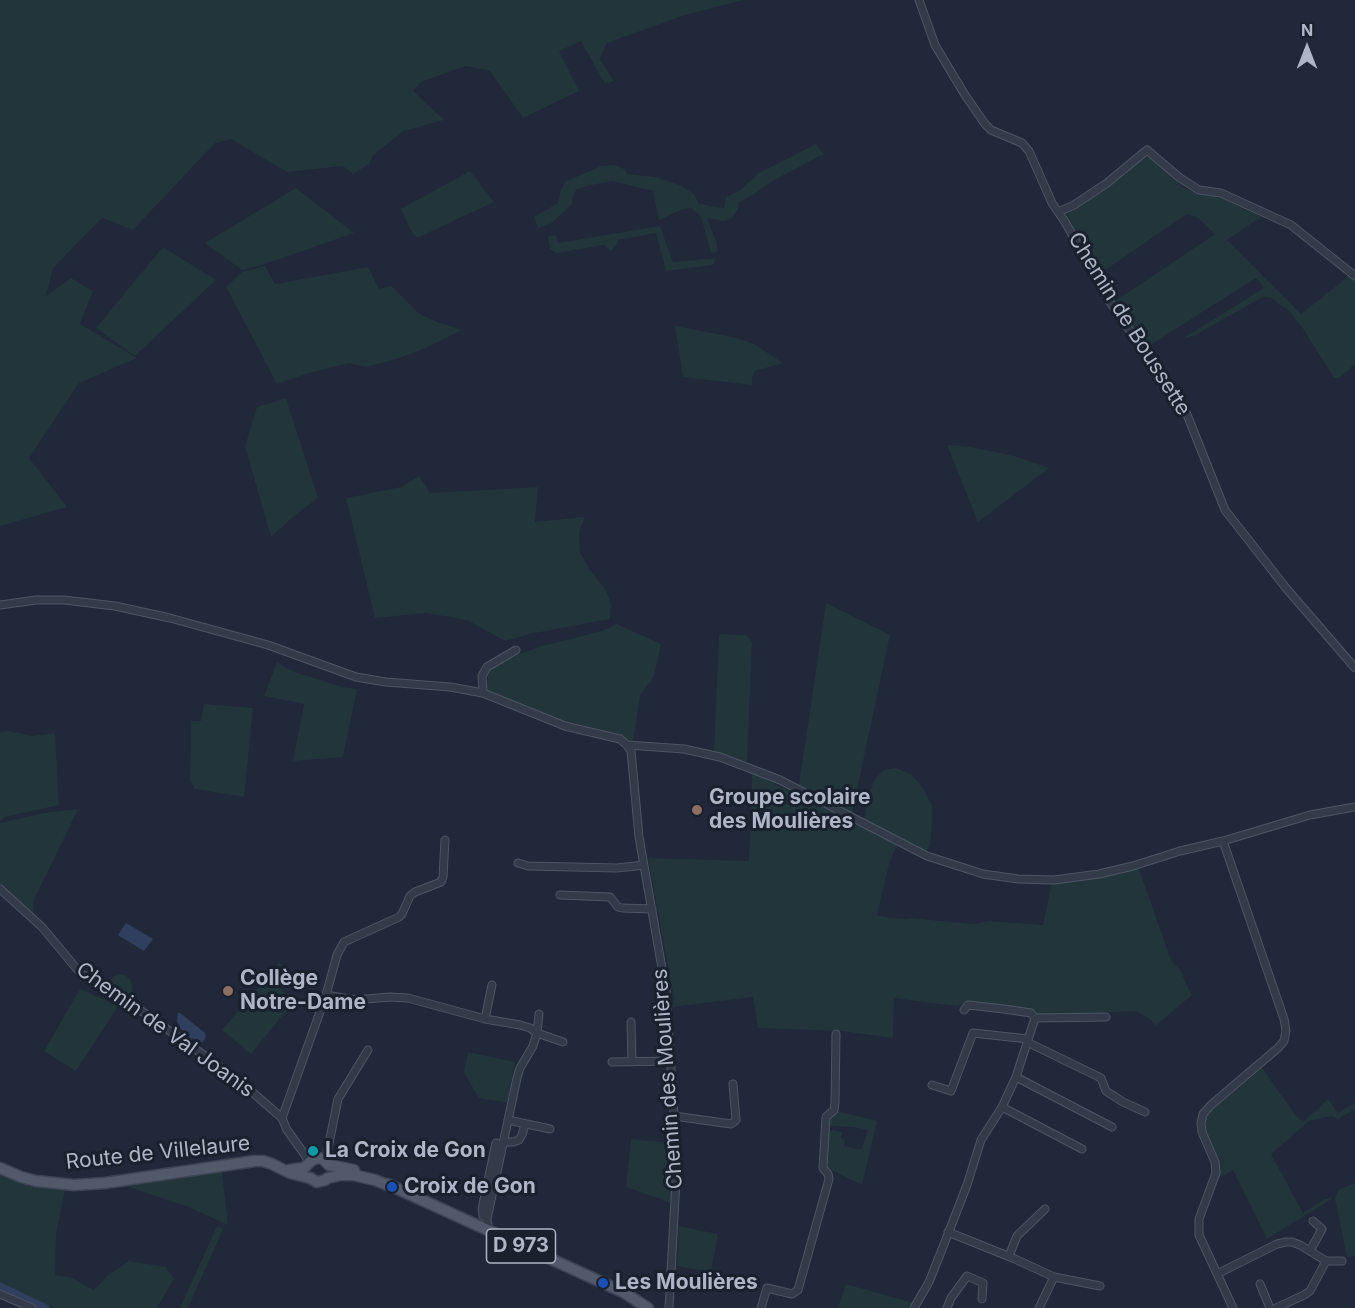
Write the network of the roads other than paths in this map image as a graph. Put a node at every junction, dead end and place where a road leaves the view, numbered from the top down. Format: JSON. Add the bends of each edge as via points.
{"nodes":[{"id":1,"x":919,"y":0,"type":"edge"},
{"id":2,"x":1058,"y":212,"type":"junction"},
{"id":3,"x":1355,"y":276,"type":"edge"},
{"id":4,"x":0,"y":605,"type":"edge"},
{"id":5,"x":516,"y":650,"type":"dead end"},
{"id":6,"x":1355,"y":668,"type":"edge"},
{"id":7,"x":483,"y":693,"type":"junction"},
{"id":8,"x":627,"y":745,"type":"junction"},
{"id":9,"x":1355,"y":807,"type":"edge"},
{"id":10,"x":445,"y":840,"type":"dead end"},
{"id":11,"x":1223,"y":841,"type":"junction"},
{"id":12,"x":518,"y":863,"type":"dead end"},
{"id":13,"x":644,"y":865,"type":"junction"},
{"id":14,"x":0,"y":889,"type":"edge"},
{"id":15,"x":560,"y":895,"type":"dead end"},
{"id":16,"x":652,"y":909,"type":"junction"},
{"id":17,"x":492,"y":985,"type":"dead end"},
{"id":18,"x":326,"y":995,"type":"junction"},
{"id":19,"x":964,"y":1010,"type":"dead end"},
{"id":20,"x":539,"y":1014,"type":"dead end"},
{"id":21,"x":1106,"y":1017,"type":"dead end"},
{"id":22,"x":1035,"y":1018,"type":"junction"},
{"id":23,"x":485,"y":1019,"type":"junction"},
{"id":24,"x":631,"y":1022,"type":"dead end"},
{"id":25,"x":537,"y":1033,"type":"junction"},
{"id":26,"x":836,"y":1034,"type":"dead end"},
{"id":27,"x":1028,"y":1041,"type":"junction"},
{"id":28,"x":563,"y":1042,"type":"dead end"},
{"id":29,"x":368,"y":1050,"type":"dead end"},
{"id":30,"x":670,"y":1061,"type":"junction"},
{"id":31,"x":612,"y":1062,"type":"dead end"},
{"id":32,"x":632,"y":1062,"type":"junction"},
{"id":33,"x":1016,"y":1077,"type":"junction"},
{"id":34,"x":733,"y":1084,"type":"dead end"},
{"id":35,"x":932,"y":1085,"type":"dead end"},
{"id":36,"x":1002,"y":1107,"type":"junction"},
{"id":37,"x":1145,"y":1112,"type":"dead end"},
{"id":38,"x":674,"y":1116,"type":"junction"},
{"id":39,"x":282,"y":1118,"type":"junction"},
{"id":40,"x":508,"y":1120,"type":"junction"},
{"id":41,"x":525,"y":1124,"type":"junction"},
{"id":42,"x":1112,"y":1127,"type":"dead end"},
{"id":43,"x":550,"y":1129,"type":"dead end"},
{"id":44,"x":500,"y":1142,"type":"junction"},
{"id":45,"x":1082,"y":1149,"type":"dead end"},
{"id":46,"x":320,"y":1161,"type":"junction"},
{"id":47,"x":0,"y":1168,"type":"edge"},
{"id":48,"x":285,"y":1170,"type":"junction"},
{"id":49,"x":310,"y":1178,"type":"junction"},
{"id":50,"x":328,"y":1178,"type":"junction"},
{"id":51,"x":392,"y":1187,"type":"junction"},
{"id":52,"x":1044,"y":1209,"type":"dead end"},
{"id":53,"x":489,"y":1210,"type":"junction"},
{"id":54,"x":480,"y":1221,"type":"junction"},
{"id":55,"x":1312,"y":1221,"type":"dead end"},
{"id":56,"x":489,"y":1231,"type":"junction"},
{"id":57,"x":948,"y":1232,"type":"junction"},
{"id":58,"x":1310,"y":1251,"type":"junction"},
{"id":59,"x":1009,"y":1256,"type":"junction"},
{"id":60,"x":1326,"y":1261,"type":"junction"},
{"id":61,"x":1342,"y":1261,"type":"dead end"},
{"id":62,"x":1217,"y":1274,"type":"junction"},
{"id":63,"x":1054,"y":1277,"type":"junction"},
{"id":64,"x":1260,"y":1284,"type":"dead end"},
{"id":65,"x":1100,"y":1286,"type":"dead end"},
{"id":66,"x":0,"y":1294,"type":"edge"},
{"id":67,"x":982,"y":1299,"type":"dead end"},
{"id":68,"x":32,"y":1308,"type":"edge"},
{"id":69,"x":648,"y":1308,"type":"edge"},
{"id":70,"x":669,"y":1308,"type":"edge"},
{"id":71,"x":761,"y":1308,"type":"edge"},
{"id":72,"x":914,"y":1308,"type":"edge"},
{"id":73,"x":947,"y":1308,"type":"edge"},
{"id":74,"x":1039,"y":1308,"type":"edge"},
{"id":75,"x":1233,"y":1308,"type":"edge"},
{"id":76,"x":1270,"y":1308,"type":"edge"},
{"id":77,"x":1276,"y":1308,"type":"edge"}],
"edges":[{"from":1,"to":2,"type":"street","via":[[934,45],[965,95],[991,130],[1022,143],[1029,151]]},
{"from":2,"to":3,"type":"street","name":"Chemin de Boussette","via":[[1107,183],[1147,150],[1199,190],[1221,194],[1291,225]]},
{"from":2,"to":6,"type":"street","name":"Chemin de Boussette","via":[[1110,302],[1186,412],[1225,510]]},
{"from":4,"to":7,"type":"street","via":[[64,600],[115,606],[268,645],[356,677]]},
{"from":5,"to":7,"type":"street","via":[[487,667],[482,676]]},
{"from":7,"to":8,"type":"street","via":[[565,726],[620,739]]},
{"from":8,"to":11,"type":"street","via":[[684,749],[720,757],[780,780],[927,856],[983,874],[1054,880],[1098,874]]},
{"from":8,"to":13,"type":"street","name":"Chemin des Moulières","via":[[631,751]]},
{"from":9,"to":11,"type":"street","via":[[1310,814]]},
{"from":10,"to":18,"type":"street","via":[[441,882],[410,896],[399,917],[344,942]]},
{"from":11,"to":62,"type":"street","via":[[1286,1031],[1278,1048],[1203,1114],[1202,1132],[1216,1173],[1199,1219],[1199,1235]]},
{"from":12,"to":13,"type":"street","via":[[617,868]]},
{"from":13,"to":16,"type":"street","name":"Chemin des Moulières"},
{"from":14,"to":39,"type":"street","name":"Chemin de Val Joanis","via":[[42,927],[81,974],[106,986],[208,1058]]},
{"from":15,"to":16,"type":"street","via":[[610,897],[622,908]]},
{"from":16,"to":30,"type":"street","name":"Chemin des Moulières","via":[[666,991]]},
{"from":17,"to":23,"type":"street"},
{"from":18,"to":23,"type":"street","via":[[355,1000],[408,998]]},
{"from":18,"to":39,"type":"street"},
{"from":19,"to":22,"type":"street","via":[[968,1005],[1004,1009],[1031,1013]]},
{"from":20,"to":25,"type":"street"},
{"from":21,"to":22,"type":"street"},
{"from":22,"to":27,"type":"street"},
{"from":23,"to":25,"type":"street","via":[[520,1025]]},
{"from":24,"to":32,"type":"street"},
{"from":25,"to":28,"type":"street"},
{"from":25,"to":40,"type":"street","via":[[520,1068]]},
{"from":26,"to":71,"type":"street","via":[[836,1103],[826,1117],[823,1168],[829,1179],[798,1290],[792,1294],[767,1288]]},
{"from":27,"to":33,"type":"street"},
{"from":27,"to":35,"type":"street","via":[[973,1033],[951,1091]]},
{"from":27,"to":37,"type":"street","via":[[1101,1078],[1106,1091]]},
{"from":29,"to":46,"type":"street","via":[[338,1100]]},
{"from":30,"to":32,"type":"street"},
{"from":30,"to":38,"type":"street","name":"Chemin des Moulières"},
{"from":31,"to":32,"type":"street"},
{"from":33,"to":36,"type":"street"},
{"from":33,"to":42,"type":"street"},
{"from":34,"to":38,"type":"street","via":[[736,1120],[731,1124]]},
{"from":36,"to":45,"type":"street"},
{"from":36,"to":57,"type":"street","via":[[981,1140]]},
{"from":38,"to":70,"type":"street","name":"Chemin des Moulières","via":[[677,1162]]},
{"from":39,"to":46,"type":"street","name":"Chemin de Val Joanis","via":[[299,1146]]},
{"from":40,"to":41,"type":"street"},
{"from":40,"to":44,"type":"street"},
{"from":41,"to":43,"type":"street"},
{"from":41,"to":44,"type":"street","via":[[519,1140]]},
{"from":44,"to":53,"type":"street"},
{"from":44,"to":54,"type":"street"},
{"from":46,"to":48,"type":"main road","name":"Route de Villelaure","number":"D 973"},
{"from":46,"to":49,"type":"main road","via":[[307,1172]]},
{"from":46,"to":50,"type":"main road","via":[[331,1172]]},
{"from":46,"to":51,"type":"main road","name":"Route de Villelaure","number":"D 973","via":[[367,1173]]},
{"from":47,"to":48,"type":"main road","name":"Route de Villelaure","number":"D 973","via":[[36,1181],[74,1185],[255,1161]]},
{"from":48,"to":49,"type":"main road","name":"Route de Villelaure","number":"D 973"},
{"from":49,"to":50,"type":"main road","via":[[317,1182]]},
{"from":50,"to":51,"type":"main road","name":"Route de Villelaure","number":"D 973","via":[[353,1175]]},
{"from":51,"to":54,"type":"main road","name":"Route de Villelaure","number":"D 973"},
{"from":52,"to":59,"type":"street","via":[[1017,1236]]},
{"from":53,"to":54,"type":"street"},
{"from":53,"to":56,"type":"street"},
{"from":54,"to":56,"type":"main road","name":"Route de Villelaure","number":"D 973"},
{"from":55,"to":58,"type":"street","via":[[1322,1229]]},
{"from":56,"to":69,"type":"main road","name":"Route de Villelaure","number":"D 973","via":[[623,1292]]},
{"from":57,"to":59,"type":"street"},
{"from":57,"to":72,"type":"street","via":[[929,1282]]},
{"from":58,"to":60,"type":"street"},
{"from":58,"to":62,"type":"street","via":[[1286,1242],[1277,1244]]},
{"from":59,"to":63,"type":"street"},
{"from":60,"to":61,"type":"street"},
{"from":60,"to":77,"type":"street","via":[[1310,1291]]},
{"from":62,"to":75,"type":"street"},
{"from":63,"to":65,"type":"street"},
{"from":63,"to":74,"type":"street"},
{"from":64,"to":76,"type":"street"},
{"from":66,"to":68,"type":"street"},
{"from":67,"to":73,"type":"street","via":[[983,1284],[967,1276]]}]}
